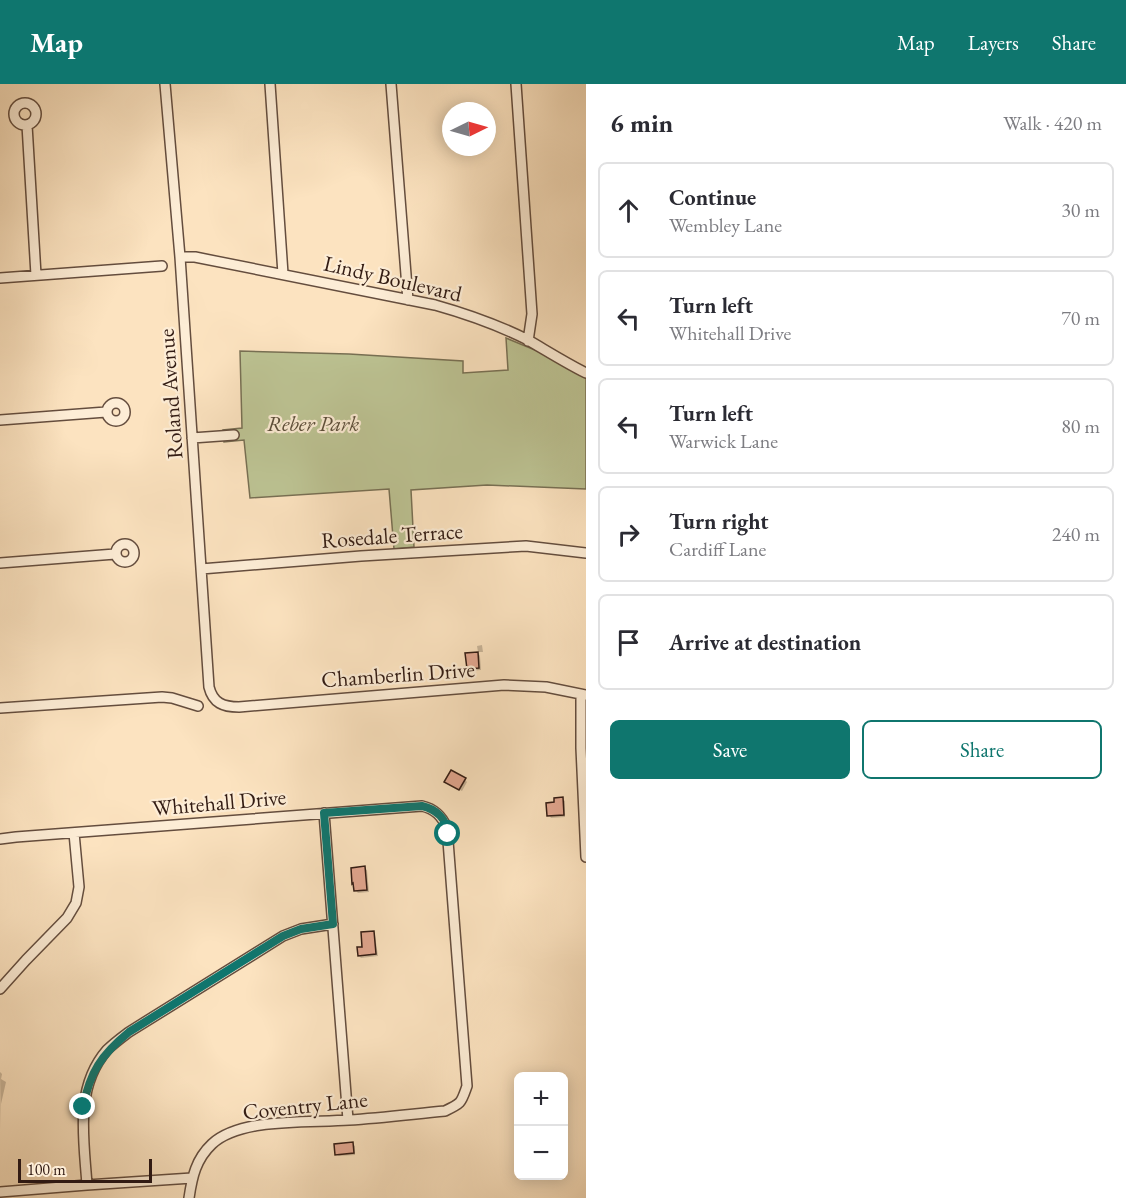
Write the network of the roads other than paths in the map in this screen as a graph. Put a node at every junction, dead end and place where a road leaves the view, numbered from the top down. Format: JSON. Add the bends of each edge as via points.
{"nodes":[{"id":1,"x":165,"y":84,"type":"edge"},
{"id":2,"x":270,"y":84,"type":"edge"},
{"id":3,"x":391,"y":84,"type":"edge"},
{"id":4,"x":516,"y":84,"type":"edge"},
{"id":5,"x":27,"y":124,"type":"dead end"},
{"id":6,"x":180,"y":257,"type":"junction"},
{"id":7,"x":162,"y":267,"type":"dead end"},
{"id":8,"x":283,"y":274,"type":"junction"},
{"id":9,"x":36,"y":275,"type":"junction"},
{"id":10,"x":0,"y":278,"type":"edge"},
{"id":11,"x":408,"y":300,"type":"junction"},
{"id":12,"x":528,"y":340,"type":"junction"},
{"id":13,"x":586,"y":372,"type":"edge"},
{"id":14,"x":106,"y":412,"type":"dead end"},
{"id":15,"x":0,"y":420,"type":"edge"},
{"id":16,"x":234,"y":435,"type":"dead end"},
{"id":17,"x":192,"y":438,"type":"junction"},
{"id":18,"x":586,"y":553,"type":"edge"},
{"id":19,"x":115,"y":554,"type":"dead end"},
{"id":20,"x":0,"y":563,"type":"edge"},
{"id":21,"x":201,"y":569,"type":"junction"},
{"id":22,"x":583,"y":695,"type":"edge"},
{"id":23,"x":214,"y":700,"type":"joint"},
{"id":24,"x":198,"y":706,"type":"dead end"},
{"id":25,"x":0,"y":708,"type":"edge"},
{"id":26,"x":324,"y":813,"type":"junction"},
{"id":27,"x":74,"y":833,"type":"junction"},
{"id":28,"x":0,"y":839,"type":"edge"},
{"id":29,"x":586,"y":857,"type":"edge"},
{"id":30,"x":333,"y":924,"type":"junction"},
{"id":31,"x":0,"y":989,"type":"edge"},
{"id":32,"x":462,"y":1101,"type":"joint"},
{"id":33,"x":348,"y":1120,"type":"junction"},
{"id":34,"x":192,"y":1178,"type":"junction"},
{"id":35,"x":87,"y":1185,"type":"junction"},
{"id":36,"x":0,"y":1192,"type":"edge"},
{"id":37,"x":189,"y":1198,"type":"edge"}],
"edges":[{"from":1,"to":6,"type":"street","name":"Roland Avenue"},
{"from":2,"to":8,"type":"street"},
{"from":3,"to":11,"type":"street"},
{"from":4,"to":12,"type":"street","via":[[532,314]]},
{"from":5,"to":9,"type":"street"},
{"from":6,"to":8,"type":"street","name":"Lindy Boulevard"},
{"from":6,"to":17,"type":"street","name":"Roland Avenue"},
{"from":7,"to":9,"type":"street"},
{"from":8,"to":11,"type":"street","name":"Lindy Boulevard"},
{"from":9,"to":10,"type":"street"},
{"from":11,"to":12,"type":"street","name":"Lindy Boulevard","via":[[464,314]]},
{"from":12,"to":13,"type":"street","name":"Lindy Boulevard"},
{"from":14,"to":15,"type":"street"},
{"from":16,"to":17,"type":"street"},
{"from":17,"to":21,"type":"street","name":"Roland Avenue"},
{"from":18,"to":21,"type":"street","name":"Rosedale Terrace","via":[[526,546]]},
{"from":19,"to":20,"type":"street"},
{"from":21,"to":23,"type":"street","name":"Roland Avenue","via":[[209,687]]},
{"from":22,"to":23,"type":"street","name":"Chamberlin Drive","via":[[546,687],[504,685],[239,707],[224,706]]},
{"from":22,"to":29,"type":"street"},
{"from":24,"to":25,"type":"street","via":[[162,697]]},
{"from":26,"to":27,"type":"street","name":"Whitehall Drive"},
{"from":26,"to":30,"type":"street"},
{"from":26,"to":32,"type":"street","name":"Whitehall Drive","via":[[422,806],[444,821],[466,1086]]},
{"from":27,"to":28,"type":"street","name":"Whitehall Drive"},
{"from":27,"to":31,"type":"street","via":[[79,886],[76,903],[67,918]]},
{"from":30,"to":33,"type":"street"},
{"from":30,"to":35,"type":"street","via":[[283,936],[108,1049],[90,1080],[83,1107]]},
{"from":32,"to":33,"type":"street","name":"Coventry Lane","via":[[445,1112]]},
{"from":33,"to":34,"type":"street","name":"Coventry Lane","via":[[264,1125],[230,1133],[204,1152]]},
{"from":34,"to":35,"type":"street"},
{"from":34,"to":37,"type":"street","name":"Coventry Lane"},
{"from":35,"to":36,"type":"street"}]}
